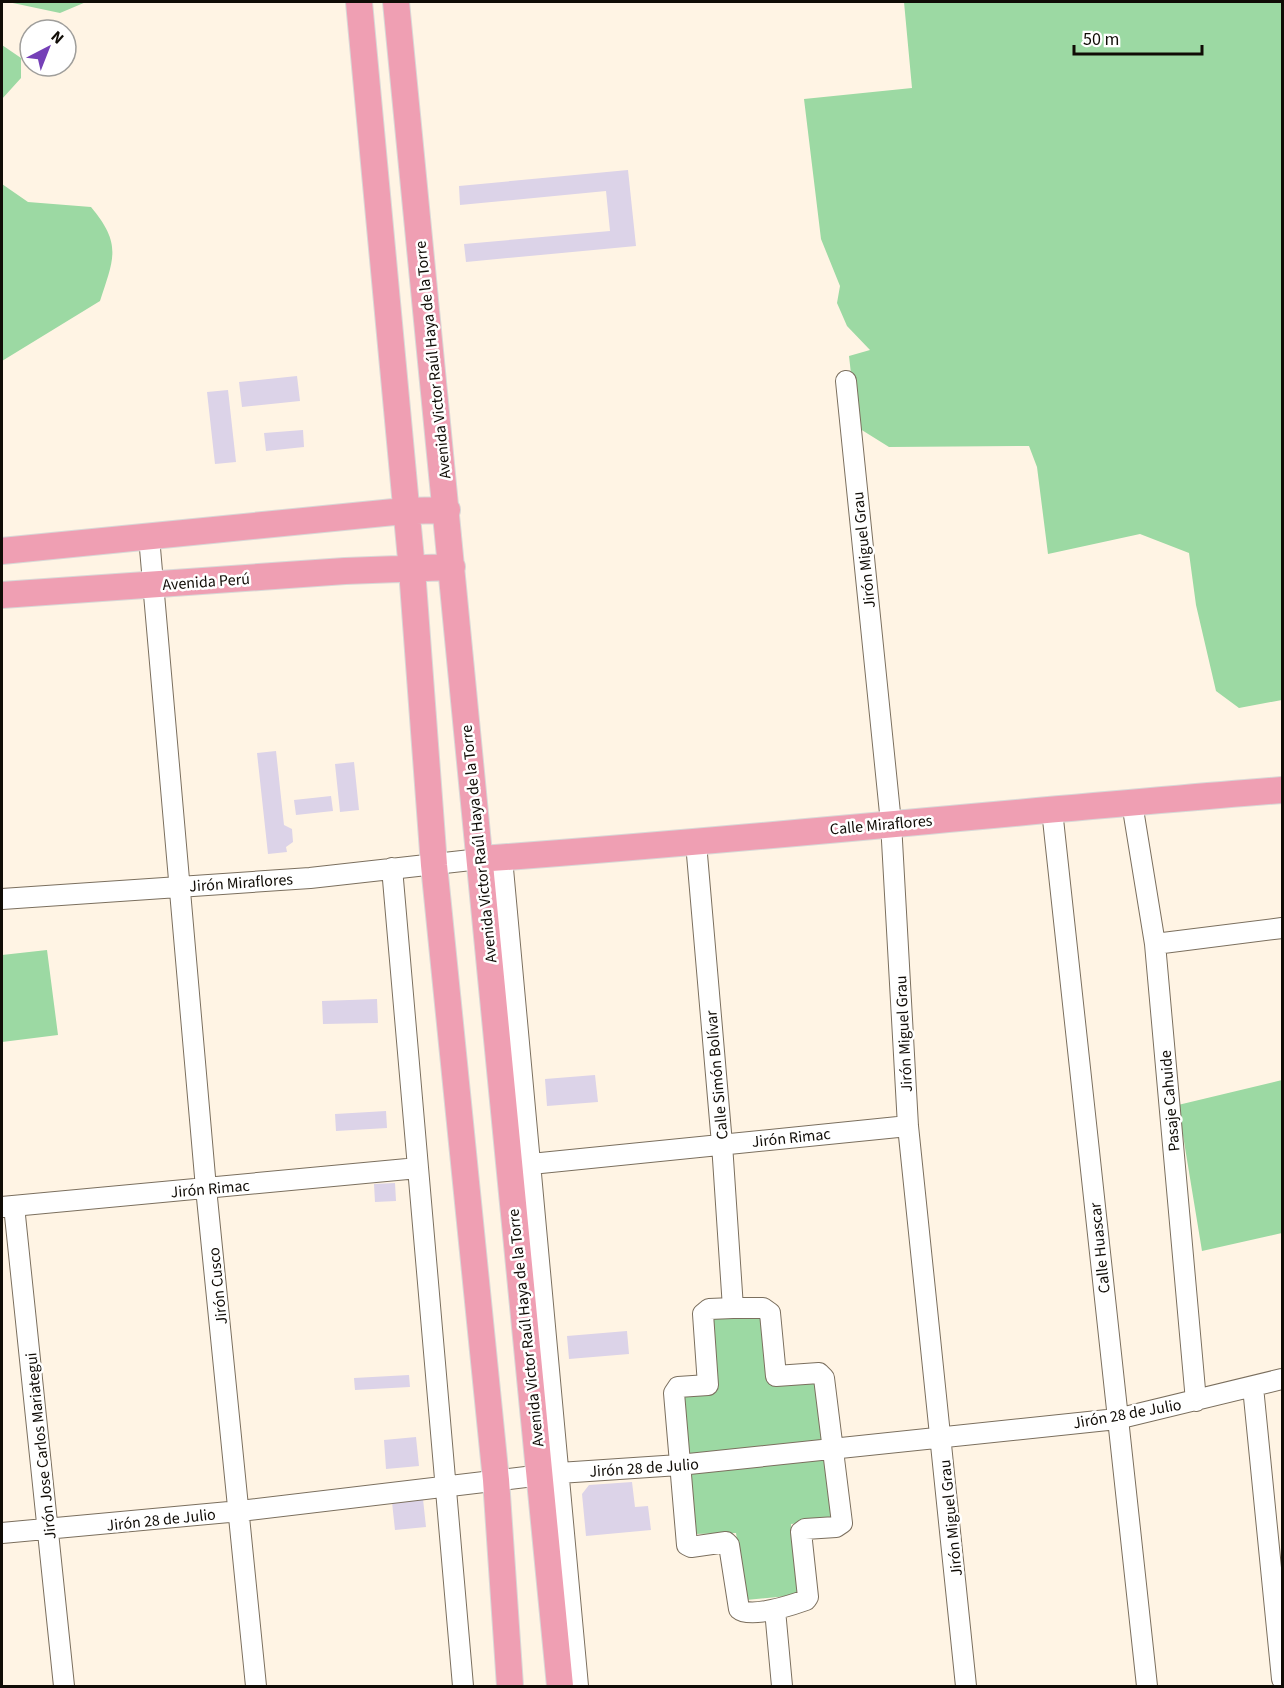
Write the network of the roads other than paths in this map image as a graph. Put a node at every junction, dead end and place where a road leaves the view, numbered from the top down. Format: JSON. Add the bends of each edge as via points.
{"nodes":[{"id":1,"x":358,"y":2,"type":"edge"},
{"id":2,"x":396,"y":2,"type":"edge"},
{"id":3,"x":846,"y":381,"type":"dead end"},
{"id":4,"x":447,"y":510,"type":"junction"},
{"id":5,"x":404,"y":511,"type":"junction"},
{"id":6,"x":149,"y":537,"type":"junction"},
{"id":7,"x":2,"y":551,"type":"edge"},
{"id":8,"x":452,"y":567,"type":"junction"},
{"id":9,"x":412,"y":570,"type":"junction"},
{"id":10,"x":155,"y":584,"type":"junction"},
{"id":11,"x":2,"y":595,"type":"edge"},
{"id":12,"x":1282,"y":790,"type":"edge"},
{"id":13,"x":1132,"y":803,"type":"junction"},
{"id":14,"x":1052,"y":810,"type":"junction"},
{"id":15,"x":891,"y":823,"type":"junction"},
{"id":16,"x":696,"y":843,"type":"junction"},
{"id":17,"x":491,"y":858,"type":"junction"},
{"id":18,"x":434,"y":865,"type":"junction"},
{"id":19,"x":392,"y":868,"type":"junction"},
{"id":20,"x":181,"y":886,"type":"junction"},
{"id":21,"x":2,"y":899,"type":"edge"},
{"id":22,"x":1282,"y":928,"type":"edge"},
{"id":23,"x":1155,"y":944,"type":"junction"},
{"id":24,"x":908,"y":1126,"type":"junction"},
{"id":25,"x":722,"y":1144,"type":"junction"},
{"id":26,"x":531,"y":1164,"type":"junction"},
{"id":27,"x":418,"y":1168,"type":"junction"},
{"id":28,"x":206,"y":1188,"type":"junction"},
{"id":29,"x":8,"y":1207,"type":"edge"},
{"id":30,"x":733,"y":1308,"type":"junction"},
{"id":31,"x":1282,"y":1379,"type":"edge"},
{"id":32,"x":1253,"y":1387,"type":"junction"},
{"id":33,"x":1196,"y":1401,"type":"junction"},
{"id":34,"x":1117,"y":1419,"type":"junction"},
{"id":35,"x":942,"y":1439,"type":"junction"},
{"id":36,"x":832,"y":1448,"type":"junction"},
{"id":37,"x":679,"y":1465,"type":"junction"},
{"id":38,"x":550,"y":1474,"type":"junction"},
{"id":39,"x":496,"y":1480,"type":"junction"},
{"id":40,"x":446,"y":1486,"type":"junction"},
{"id":41,"x":240,"y":1511,"type":"junction"},
{"id":42,"x":48,"y":1530,"type":"junction"},
{"id":43,"x":2,"y":1533,"type":"edge"},
{"id":44,"x":775,"y":1610,"type":"junction"},
{"id":45,"x":1280,"y":1649,"type":"edge"},
{"id":46,"x":1282,"y":1679,"type":"edge"},
{"id":47,"x":64,"y":1686,"type":"edge"},
{"id":48,"x":256,"y":1686,"type":"edge"},
{"id":49,"x":463,"y":1686,"type":"edge"},
{"id":50,"x":510,"y":1686,"type":"edge"},
{"id":51,"x":560,"y":1686,"type":"edge"},
{"id":52,"x":578,"y":1686,"type":"edge"},
{"id":53,"x":782,"y":1686,"type":"edge"},
{"id":54,"x":966,"y":1686,"type":"edge"},
{"id":55,"x":1147,"y":1686,"type":"edge"}],
"edges":[{"from":1,"to":5,"type":"main road"},
{"from":2,"to":4,"type":"main road","name":"Avenida Victor Raúl Haya de la Torre"},
{"from":3,"to":15,"type":"street","name":"Jirón Miguel Grau"},
{"from":4,"to":5,"type":"main road"},
{"from":4,"to":8,"type":"main road","name":"Avenida Victor Raúl Haya de la Torre"},
{"from":5,"to":6,"type":"main road"},
{"from":5,"to":9,"type":"main road"},
{"from":6,"to":7,"type":"main road"},
{"from":6,"to":10,"type":"street","name":"Jirón Cusco"},
{"from":8,"to":9,"type":"main road","name":"Avenida Perú"},
{"from":8,"to":17,"type":"main road","name":"Avenida Victor Raúl Haya de la Torre"},
{"from":9,"to":10,"type":"main road","name":"Avenida Perú","via":[[345,570]]},
{"from":9,"to":18,"type":"main road"},
{"from":10,"to":11,"type":"main road","name":"Avenida Perú"},
{"from":10,"to":20,"type":"street","name":"Jirón Cusco"},
{"from":12,"to":13,"type":"main road","name":"Calle Miraflores"},
{"from":13,"to":14,"type":"main road","name":"Calle Miraflores"},
{"from":13,"to":23,"type":"street","name":"Pasaje Cahuide"},
{"from":14,"to":15,"type":"main road","name":"Calle Miraflores"},
{"from":14,"to":34,"type":"street","name":"Calle Huascar"},
{"from":15,"to":16,"type":"main road","name":"Calle Miraflores"},
{"from":15,"to":24,"type":"street","name":"Jirón Miguel Grau"},
{"from":16,"to":17,"type":"main road","name":"Calle Miraflores"},
{"from":16,"to":25,"type":"street","name":"Calle Simón Bolívar"},
{"from":17,"to":18,"type":"street","name":"Jirón Miraflores"},
{"from":17,"to":26,"type":"street"},
{"from":17,"to":38,"type":"main road","name":"Avenida Victor Raúl Haya de la Torre"},
{"from":18,"to":19,"type":"street","name":"Jirón Miraflores"},
{"from":18,"to":39,"type":"main road"},
{"from":19,"to":20,"type":"street","name":"Jirón Miraflores"},
{"from":19,"to":27,"type":"street"},
{"from":20,"to":21,"type":"street","name":"Jirón Miraflores"},
{"from":20,"to":28,"type":"street","name":"Jirón Cusco"},
{"from":22,"to":23,"type":"street"},
{"from":23,"to":33,"type":"street","name":"Pasaje Cahuide"},
{"from":24,"to":25,"type":"street","name":"Jirón Rimac"},
{"from":24,"to":35,"type":"street","name":"Jirón Miguel Grau"},
{"from":25,"to":26,"type":"street","name":"Jirón Rimac"},
{"from":25,"to":30,"type":"street","name":"Calle Simón Bolívar"},
{"from":26,"to":38,"type":"street"},
{"from":27,"to":28,"type":"street","name":"Jirón Rimac"},
{"from":27,"to":40,"type":"street"},
{"from":28,"to":29,"type":"street","name":"Jirón Rimac"},
{"from":28,"to":41,"type":"street","name":"Jirón Cusco"},
{"from":29,"to":42,"type":"street","name":"Jirón Jose Carlos Mariategui"},
{"from":30,"to":36,"type":"street","via":[[763,1308],[770,1313],[776,1376],[819,1372],[822,1375]]},
{"from":30,"to":37,"type":"street","via":[[709,1309],[703,1314],[708,1385],[675,1389]]},
{"from":31,"to":32,"type":"street","name":"Jirón 28 de Julio"},
{"from":32,"to":33,"type":"street","name":"Jirón 28 de Julio"},
{"from":32,"to":45,"type":"street"},
{"from":33,"to":34,"type":"street","name":"Jirón 28 de Julio"},
{"from":34,"to":35,"type":"street","name":"Jirón 28 de Julio"},
{"from":34,"to":55,"type":"street","name":"Calle Huascar"},
{"from":35,"to":36,"type":"street","name":"Jirón 28 de Julio"},
{"from":35,"to":54,"type":"street","name":"Jirón Miguel Grau"},
{"from":36,"to":37,"type":"street","name":"Jirón 28 de Julio"},
{"from":36,"to":44,"type":"street","via":[[842,1523],[801,1532],[808,1596]]},
{"from":37,"to":38,"type":"street","name":"Jirón 28 de Julio"},
{"from":37,"to":44,"type":"street","via":[[687,1545],[726,1542],[741,1612]]},
{"from":38,"to":39,"type":"street","name":"Jirón 28 de Julio"},
{"from":38,"to":51,"type":"main road","name":"Avenida Victor Raúl Haya de la Torre"},
{"from":38,"to":52,"type":"street"},
{"from":39,"to":40,"type":"street","name":"Jirón 28 de Julio"},
{"from":39,"to":50,"type":"main road"},
{"from":40,"to":41,"type":"street","name":"Jirón 28 de Julio"},
{"from":40,"to":49,"type":"street"},
{"from":41,"to":42,"type":"street","name":"Jirón 28 de Julio"},
{"from":41,"to":48,"type":"street","name":"Jirón Cusco"},
{"from":42,"to":43,"type":"street","name":"Jirón 28 de Julio"},
{"from":42,"to":47,"type":"street","name":"Jirón Jose Carlos Mariategui"},
{"from":44,"to":53,"type":"street"},
{"from":45,"to":46,"type":"street"}]}
